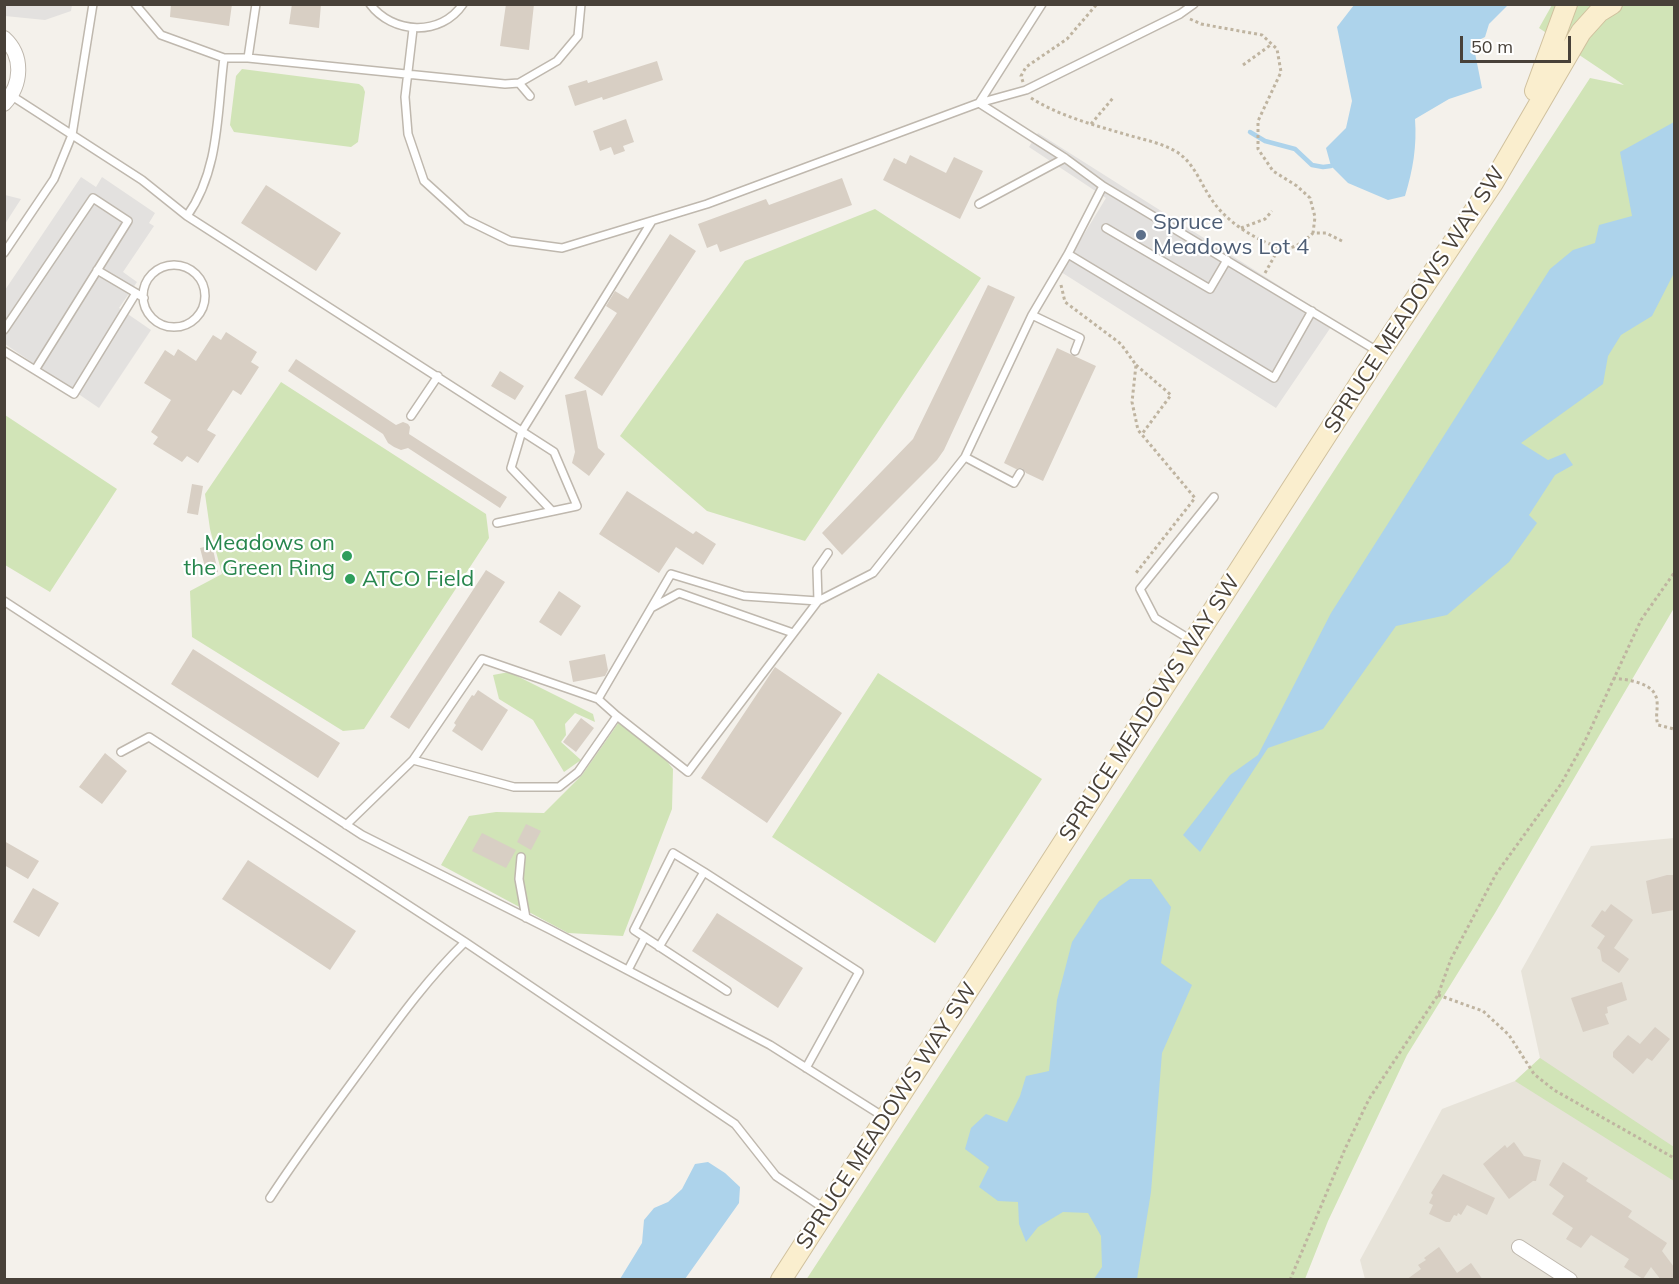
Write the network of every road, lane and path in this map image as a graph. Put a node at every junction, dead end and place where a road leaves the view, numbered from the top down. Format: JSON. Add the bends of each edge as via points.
{"nodes":[{"id":1,"x":93,"y":4,"type":"edge"},
{"id":2,"x":135,"y":4,"type":"edge"},
{"id":3,"x":256,"y":4,"type":"edge"},
{"id":4,"x":370,"y":4,"type":"edge"},
{"id":5,"x":463,"y":4,"type":"edge"},
{"id":6,"x":581,"y":4,"type":"edge"},
{"id":7,"x":1042,"y":4,"type":"edge"},
{"id":8,"x":1097,"y":4,"type":"edge"},
{"id":9,"x":1194,"y":4,"type":"edge"},
{"id":10,"x":1566,"y":4,"type":"edge"},
{"id":11,"x":1612,"y":4,"type":"edge"},
{"id":12,"x":1180,"y":14,"type":"junction"},
{"id":13,"x":413,"y":28,"type":"junction"},
{"id":14,"x":4,"y":38,"type":"edge"},
{"id":15,"x":1272,"y":44,"type":"junction"},
{"id":16,"x":224,"y":58,"type":"junction"},
{"id":17,"x":248,"y":58,"type":"junction"},
{"id":18,"x":1244,"y":64,"type":"dead end"},
{"id":19,"x":407,"y":74,"type":"junction"},
{"id":20,"x":519,"y":83,"type":"junction"},
{"id":21,"x":1026,"y":90,"type":"junction"},
{"id":22,"x":530,"y":96,"type":"dead end"},
{"id":23,"x":1113,"y":98,"type":"dead end"},
{"id":24,"x":8,"y":100,"type":"edge"},
{"id":25,"x":979,"y":103,"type":"junction"},
{"id":26,"x":1091,"y":124,"type":"junction"},
{"id":27,"x":72,"y":135,"type":"junction"},
{"id":28,"x":1519,"y":136,"type":"junction"},
{"id":29,"x":1065,"y":158,"type":"junction"},
{"id":30,"x":1103,"y":186,"type":"junction"},
{"id":31,"x":979,"y":204,"type":"dead end"},
{"id":32,"x":1272,"y":211,"type":"dead end"},
{"id":33,"x":187,"y":216,"type":"junction"},
{"id":34,"x":652,"y":221,"type":"junction"},
{"id":35,"x":1106,"y":228,"type":"dead end"},
{"id":36,"x":1241,"y":228,"type":"junction"},
{"id":37,"x":1313,"y":233,"type":"junction"},
{"id":38,"x":1342,"y":241,"type":"dead end"},
{"id":39,"x":1279,"y":248,"type":"junction"},
{"id":40,"x":4,"y":253,"type":"edge"},
{"id":41,"x":1068,"y":255,"type":"junction"},
{"id":42,"x":1227,"y":260,"type":"junction"},
{"id":43,"x":97,"y":270,"type":"junction"},
{"id":44,"x":1057,"y":272,"type":"junction"},
{"id":45,"x":1263,"y":276,"type":"dead end"},
{"id":46,"x":136,"y":293,"type":"junction"},
{"id":47,"x":144,"y":298,"type":"junction"},
{"id":48,"x":1312,"y":311,"type":"junction"},
{"id":49,"x":1032,"y":315,"type":"junction"},
{"id":50,"x":4,"y":330,"type":"edge"},
{"id":51,"x":4,"y":351,"type":"edge"},
{"id":52,"x":1076,"y":351,"type":"dead end"},
{"id":53,"x":1380,"y":352,"type":"junction"},
{"id":54,"x":1136,"y":365,"type":"junction"},
{"id":55,"x":35,"y":370,"type":"junction"},
{"id":56,"x":438,"y":376,"type":"junction"},
{"id":57,"x":411,"y":416,"type":"dead end"},
{"id":58,"x":522,"y":431,"type":"junction"},
{"id":59,"x":1142,"y":435,"type":"junction"},
{"id":60,"x":964,"y":457,"type":"junction"},
{"id":61,"x":1020,"y":473,"type":"dead end"},
{"id":62,"x":1214,"y":496,"type":"dead end"},
{"id":63,"x":552,"y":511,"type":"junction"},
{"id":64,"x":497,"y":523,"type":"dead end"},
{"id":65,"x":828,"y":553,"type":"dead end"},
{"id":66,"x":1136,"y":573,"type":"dead end"},
{"id":67,"x":1674,"y":573,"type":"edge"},
{"id":68,"x":818,"y":601,"type":"junction"},
{"id":69,"x":4,"y":602,"type":"edge"},
{"id":70,"x":651,"y":608,"type":"junction"},
{"id":71,"x":793,"y":633,"type":"junction"},
{"id":72,"x":1193,"y":642,"type":"junction"},
{"id":73,"x":1613,"y":678,"type":"junction"},
{"id":74,"x":598,"y":699,"type":"junction"},
{"id":75,"x":617,"y":716,"type":"junction"},
{"id":76,"x":1674,"y":729,"type":"edge"},
{"id":77,"x":121,"y":752,"type":"dead end"},
{"id":78,"x":413,"y":760,"type":"junction"},
{"id":79,"x":346,"y":825,"type":"junction"},
{"id":80,"x":521,"y":857,"type":"dead end"},
{"id":81,"x":704,"y":872,"type":"junction"},
{"id":82,"x":526,"y":918,"type":"junction"},
{"id":83,"x":645,"y":937,"type":"junction"},
{"id":84,"x":465,"y":942,"type":"junction"},
{"id":85,"x":659,"y":947,"type":"junction"},
{"id":86,"x":628,"y":970,"type":"junction"},
{"id":87,"x":727,"y":991,"type":"dead end"},
{"id":88,"x":1438,"y":995,"type":"junction"},
{"id":89,"x":807,"y":1068,"type":"junction"},
{"id":90,"x":886,"y":1118,"type":"junction"},
{"id":91,"x":1674,"y":1158,"type":"edge"},
{"id":92,"x":270,"y":1198,"type":"dead end"},
{"id":93,"x":827,"y":1210,"type":"junction"},
{"id":94,"x":1520,"y":1247,"type":"dead end"},
{"id":95,"x":781,"y":1280,"type":"edge"},
{"id":96,"x":1290,"y":1280,"type":"edge"},
{"id":97,"x":1570,"y":1280,"type":"edge"}],
"edges":[{"from":1,"to":27,"type":"lane"},
{"from":2,"to":16,"type":"lane","via":[[161,35]]},
{"from":3,"to":17,"type":"lane"},
{"from":4,"to":13,"type":"lane","via":[[393,24]]},
{"from":5,"to":13,"type":"lane","via":[[447,20],[431,27]]},
{"from":6,"to":20,"type":"lane","via":[[578,36],[557,61]]},
{"from":7,"to":25,"type":"lane"},
{"from":8,"to":21,"type":"path","via":[[1067,39],[1026,67],[1021,76]]},
{"from":9,"to":12,"type":"lane"},
{"from":10,"to":28,"type":"main road","name":"SPRUCE MEADOWS WAY SW"},
{"from":11,"to":28,"type":"main road","name":"SPRUCE MEADOWS WAY SW","via":[[1581,32]]},
{"from":12,"to":15,"type":"path","via":[[1201,24],[1262,35]]},
{"from":12,"to":21,"type":"lane"},
{"from":13,"to":19,"type":"lane"},
{"from":14,"to":24,"type":"street","via":[[17,56],[19,71]]},
{"from":15,"to":18,"type":"path"},
{"from":15,"to":37,"type":"path","via":[[1277,49],[1281,72],[1258,121],[1258,148],[1274,171],[1310,198],[1316,217]]},
{"from":16,"to":17,"type":"lane"},
{"from":16,"to":33,"type":"lane","via":[[214,153],[206,180]]},
{"from":17,"to":19,"type":"lane"},
{"from":19,"to":20,"type":"lane"},
{"from":19,"to":34,"type":"lane","via":[[408,134],[424,181],[467,220],[510,242],[562,248]]},
{"from":20,"to":22,"type":"lane"},
{"from":21,"to":25,"type":"lane"},
{"from":21,"to":26,"type":"path","via":[[1044,106]]},
{"from":23,"to":26,"type":"path"},
{"from":24,"to":27,"type":"lane"},
{"from":25,"to":29,"type":"lane"},
{"from":25,"to":34,"type":"lane"},
{"from":26,"to":36,"type":"path","via":[[1156,142],[1178,153],[1195,169],[1226,218]]},
{"from":27,"to":33,"type":"lane","via":[[142,180]]},
{"from":27,"to":40,"type":"lane","via":[[54,179]]},
{"from":28,"to":53,"type":"main road","name":"SPRUCE MEADOWS WAY SW","via":[[1469,221]]},
{"from":29,"to":30,"type":"lane"},
{"from":29,"to":31,"type":"lane"},
{"from":30,"to":41,"type":"lane"},
{"from":30,"to":42,"type":"lane"},
{"from":32,"to":36,"type":"path","via":[[1265,219]]},
{"from":33,"to":56,"type":"lane"},
{"from":34,"to":58,"type":"lane"},
{"from":35,"to":42,"type":"lane","via":[[1210,288]]},
{"from":36,"to":39,"type":"path"},
{"from":37,"to":38,"type":"path","via":[[1326,233]]},
{"from":37,"to":39,"type":"path","via":[[1293,248]]},
{"from":39,"to":45,"type":"path"},
{"from":41,"to":44,"type":"lane"},
{"from":41,"to":48,"type":"lane","via":[[1274,378]]},
{"from":42,"to":48,"type":"lane"},
{"from":43,"to":46,"type":"lane"},
{"from":43,"to":50,"type":"lane","via":[[128,221],[93,198]]},
{"from":43,"to":55,"type":"lane"},
{"from":44,"to":49,"type":"lane"},
{"from":44,"to":54,"type":"path","via":[[1065,302],[1121,345]]},
{"from":46,"to":47,"type":"lane"},
{"from":46,"to":55,"type":"lane","via":[[74,394]]},
{"from":47,"to":47,"type":"lane","via":[[152,317],[160,323],[180,326],[197,317],[205,290],[187,268],[167,266],[150,278]]},
{"from":48,"to":53,"type":"lane"},
{"from":49,"to":52,"type":"lane","via":[[1080,338]]},
{"from":49,"to":60,"type":"lane"},
{"from":51,"to":55,"type":"lane"},
{"from":53,"to":72,"type":"main road","name":"SPRUCE MEADOWS WAY SW"},
{"from":54,"to":59,"type":"path","via":[[1132,402]]},
{"from":54,"to":59,"type":"path","via":[[1171,395]]},
{"from":56,"to":57,"type":"lane"},
{"from":56,"to":58,"type":"lane"},
{"from":58,"to":63,"type":"lane","via":[[511,468]]},
{"from":58,"to":63,"type":"lane","via":[[554,452],[577,506]]},
{"from":59,"to":66,"type":"path","via":[[1195,498]]},
{"from":60,"to":61,"type":"lane","via":[[1014,483]]},
{"from":60,"to":68,"type":"lane","via":[[873,573]]},
{"from":62,"to":72,"type":"lane","via":[[1140,589],[1155,618]]},
{"from":63,"to":64,"type":"lane"},
{"from":65,"to":68,"type":"lane","via":[[817,569]]},
{"from":67,"to":73,"type":"path","via":[[1641,620]]},
{"from":68,"to":70,"type":"lane","via":[[744,596],[671,574]]},
{"from":68,"to":71,"type":"lane"},
{"from":69,"to":79,"type":"lane"},
{"from":70,"to":71,"type":"lane","via":[[679,593]]},
{"from":70,"to":74,"type":"lane"},
{"from":71,"to":75,"type":"lane","via":[[688,772]]},
{"from":72,"to":90,"type":"main road","name":"SPRUCE MEADOWS WAY SW"},
{"from":73,"to":76,"type":"path","via":[[1634,681],[1651,690],[1657,700],[1658,725]]},
{"from":73,"to":88,"type":"path","via":[[1561,784],[1496,874],[1451,959]]},
{"from":74,"to":75,"type":"lane"},
{"from":74,"to":78,"type":"lane","via":[[482,659]]},
{"from":75,"to":78,"type":"lane","via":[[578,772],[559,787],[514,787]]},
{"from":77,"to":84,"type":"lane","via":[[149,737]]},
{"from":78,"to":79,"type":"lane"},
{"from":79,"to":82,"type":"lane"},
{"from":80,"to":82,"type":"lane","via":[[519,879]]},
{"from":81,"to":83,"type":"lane","via":[[673,853],[634,930]]},
{"from":81,"to":85,"type":"lane"},
{"from":81,"to":89,"type":"lane","via":[[859,972]]},
{"from":82,"to":86,"type":"lane"},
{"from":83,"to":85,"type":"lane"},
{"from":83,"to":86,"type":"lane"},
{"from":84,"to":92,"type":"lane","via":[[415,996]]},
{"from":84,"to":93,"type":"lane","via":[[735,1124],[776,1176]]},
{"from":85,"to":87,"type":"lane"},
{"from":86,"to":89,"type":"lane"},
{"from":88,"to":91,"type":"path","via":[[1483,1011],[1509,1035],[1534,1074],[1554,1090]]},
{"from":88,"to":96,"type":"path","via":[[1369,1099]]},
{"from":89,"to":90,"type":"lane"},
{"from":90,"to":93,"type":"main road","name":"SPRUCE MEADOWS WAY SW"},
{"from":93,"to":95,"type":"main road","name":"SPRUCE MEADOWS WAY SW"},
{"from":94,"to":97,"type":"street"}]}
